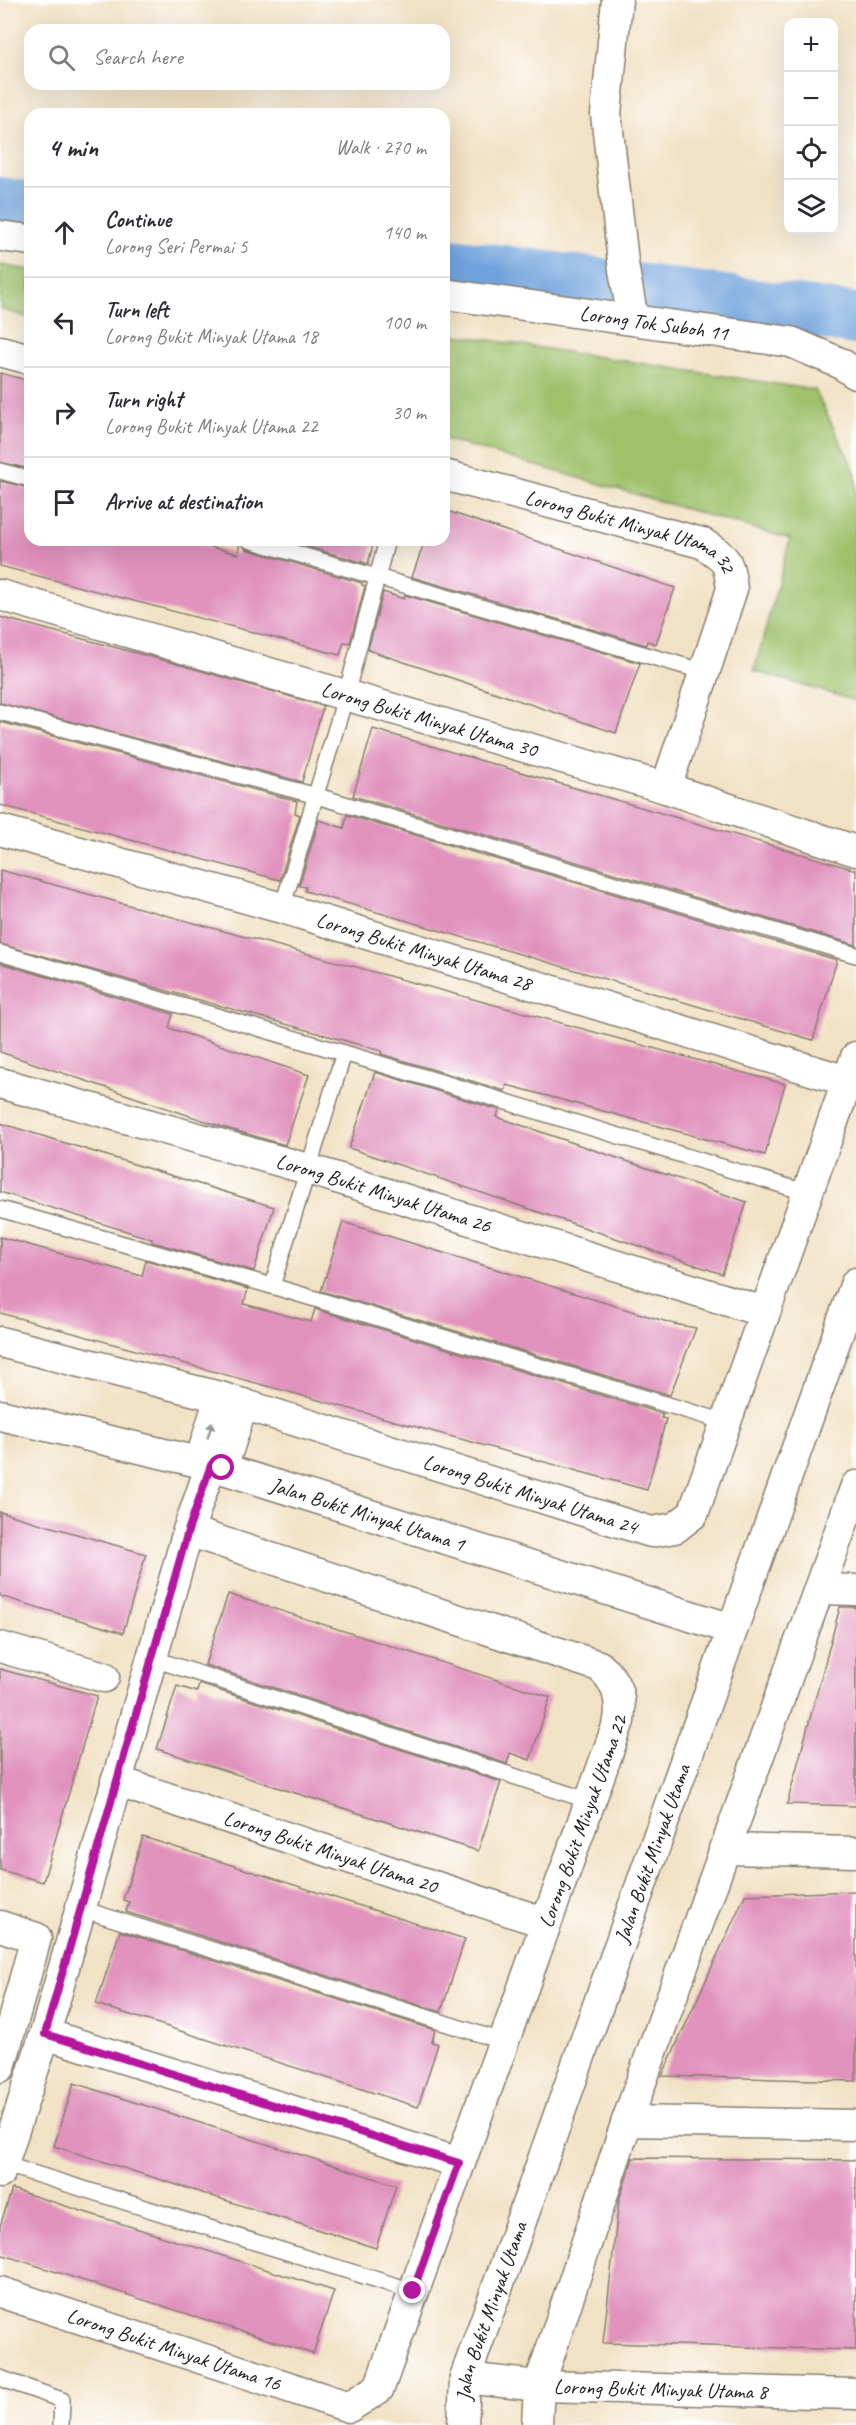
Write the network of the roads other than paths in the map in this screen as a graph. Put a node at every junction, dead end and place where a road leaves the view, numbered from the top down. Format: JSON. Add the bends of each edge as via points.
{"nodes":[{"id":1,"x":617,"y":0,"type":"edge"},
{"id":2,"x":0,"y":236,"type":"edge"},
{"id":3,"x":24,"y":239,"type":"edge"},
{"id":4,"x":450,"y":295,"type":"edge"},
{"id":5,"x":631,"y":310,"type":"junction"},
{"id":6,"x":0,"y":351,"type":"edge"},
{"id":7,"x":24,"y":357,"type":"edge"},
{"id":8,"x":856,"y":374,"type":"edge"},
{"id":9,"x":0,"y":471,"type":"edge"},
{"id":10,"x":24,"y":477,"type":"edge"},
{"id":11,"x":450,"y":477,"type":"edge"},
{"id":12,"x":270,"y":546,"type":"edge"},
{"id":13,"x":386,"y":546,"type":"edge"},
{"id":14,"x":378,"y":576,"type":"junction"},
{"id":15,"x":0,"y":595,"type":"edge"},
{"id":16,"x":705,"y":672,"type":"junction"},
{"id":17,"x":345,"y":695,"type":"junction"},
{"id":18,"x":0,"y":712,"type":"edge"},
{"id":19,"x":666,"y":788,"type":"junction"},
{"id":20,"x":317,"y":796,"type":"junction"},
{"id":21,"x":0,"y":830,"type":"edge"},
{"id":22,"x":856,"y":851,"type":"edge"},
{"id":23,"x":282,"y":908,"type":"junction"},
{"id":24,"x":0,"y":953,"type":"edge"},
{"id":25,"x":856,"y":955,"type":"edge"},
{"id":26,"x":344,"y":1053,"type":"junction"},
{"id":27,"x":851,"y":1069,"type":"edge"},
{"id":28,"x":0,"y":1083,"type":"edge"},
{"id":29,"x":308,"y":1169,"type":"junction"},
{"id":30,"x":808,"y":1192,"type":"junction"},
{"id":31,"x":0,"y":1209,"type":"edge"},
{"id":32,"x":856,"y":1283,"type":"edge"},
{"id":33,"x":272,"y":1286,"type":"junction"},
{"id":34,"x":764,"y":1312,"type":"junction"},
{"id":35,"x":0,"y":1342,"type":"edge"},
{"id":36,"x":232,"y":1401,"type":"junction"},
{"id":37,"x":0,"y":1415,"type":"edge"},
{"id":38,"x":725,"y":1422,"type":"junction"},
{"id":39,"x":211,"y":1465,"type":"junction"},
{"id":40,"x":856,"y":1486,"type":"edge"},
{"id":41,"x":188,"y":1531,"type":"junction"},
{"id":42,"x":819,"y":1589,"type":"junction"},
{"id":43,"x":856,"y":1590,"type":"edge"},
{"id":44,"x":732,"y":1629,"type":"junction"},
{"id":45,"x":0,"y":1647,"type":"edge"},
{"id":46,"x":151,"y":1658,"type":"junction"},
{"id":47,"x":104,"y":1677,"type":"dead end"},
{"id":48,"x":116,"y":1781,"type":"junction"},
{"id":49,"x":590,"y":1801,"type":"junction"},
{"id":50,"x":724,"y":1849,"type":"junction"},
{"id":51,"x":856,"y":1852,"type":"edge"},
{"id":52,"x":79,"y":1908,"type":"junction"},
{"id":53,"x":546,"y":1923,"type":"junction"},
{"id":54,"x":0,"y":1926,"type":"edge"},
{"id":55,"x":45,"y":2034,"type":"junction"},
{"id":56,"x":505,"y":2042,"type":"junction"},
{"id":57,"x":0,"y":2067,"type":"edge"},
{"id":58,"x":627,"y":2121,"type":"junction"},
{"id":59,"x":856,"y":2125,"type":"edge"},
{"id":60,"x":459,"y":2163,"type":"junction"},
{"id":61,"x":1,"y":2169,"type":"edge"},
{"id":62,"x":413,"y":2291,"type":"junction"},
{"id":63,"x":0,"y":2292,"type":"edge"},
{"id":64,"x":0,"y":2378,"type":"edge"},
{"id":65,"x":465,"y":2378,"type":"junction"},
{"id":66,"x":539,"y":2386,"type":"junction"},
{"id":67,"x":856,"y":2394,"type":"edge"},
{"id":68,"x":349,"y":2407,"type":"joint"},
{"id":69,"x":61,"y":2425,"type":"edge"},
{"id":70,"x":463,"y":2425,"type":"edge"},
{"id":71,"x":537,"y":2425,"type":"edge"}],
"edges":[{"from":1,"to":5,"type":"street","via":[[606,114]]},
{"from":2,"to":3,"type":"street"},
{"from":4,"to":5,"type":"street","name":"Lorong Tok Suboh 11"},
{"from":5,"to":8,"type":"street","name":"Lorong Tok Suboh 11","via":[[791,342]]},
{"from":6,"to":7,"type":"street"},
{"from":9,"to":10,"type":"lane"},
{"from":11,"to":16,"type":"street","name":"Lorong Bukit Minyak Utama 32","via":[[702,543],[723,556],[732,589]]},
{"from":12,"to":14,"type":"lane"},
{"from":13,"to":14,"type":"lane"},
{"from":14,"to":16,"type":"lane"},
{"from":14,"to":17,"type":"lane"},
{"from":15,"to":17,"type":"street","name":"Lorong Bukit Minyak Utama 30"},
{"from":16,"to":19,"type":"street","name":"Lorong Bukit Minyak Utama 32"},
{"from":17,"to":19,"type":"street","name":"Lorong Bukit Minyak Utama 30"},
{"from":17,"to":20,"type":"lane"},
{"from":18,"to":20,"type":"lane"},
{"from":19,"to":22,"type":"street","name":"Lorong Bukit Minyak Utama 30"},
{"from":20,"to":23,"type":"lane"},
{"from":20,"to":25,"type":"lane"},
{"from":21,"to":23,"type":"street","name":"Lorong Bukit Minyak Utama 28"},
{"from":23,"to":27,"type":"street","name":"Lorong Bukit Minyak Utama 28"},
{"from":24,"to":26,"type":"lane"},
{"from":26,"to":29,"type":"lane"},
{"from":26,"to":30,"type":"lane"},
{"from":27,"to":30,"type":"street","name":"Lorong Bukit Minyak Utama 24"},
{"from":28,"to":29,"type":"street","name":"Lorong Bukit Minyak Utama 26"},
{"from":29,"to":33,"type":"lane"},
{"from":29,"to":34,"type":"street","name":"Lorong Bukit Minyak Utama 26"},
{"from":30,"to":34,"type":"street","name":"Lorong Bukit Minyak Utama 24"},
{"from":31,"to":33,"type":"lane"},
{"from":32,"to":44,"type":"street","name":"Jalan Bukit Minyak Utama"},
{"from":33,"to":38,"type":"lane"},
{"from":34,"to":38,"type":"street","name":"Lorong Bukit Minyak Utama 24"},
{"from":35,"to":36,"type":"street","name":"Lorong Bukit Minyak Utama 24"},
{"from":36,"to":38,"type":"street","name":"Lorong Bukit Minyak Utama 24","via":[[651,1532],[675,1528],[693,1514]]},
{"from":36,"to":39,"type":"street"},
{"from":37,"to":39,"type":"street","name":"Jalan Bukit Minyak Utama 1"},
{"from":39,"to":41,"type":"street"},
{"from":39,"to":44,"type":"street","name":"Jalan Bukit Minyak Utama 1"},
{"from":40,"to":42,"type":"street"},
{"from":41,"to":46,"type":"street"},
{"from":41,"to":49,"type":"street","name":"Lorong Bukit Minyak Utama 22","via":[[599,1666],[618,1689],[621,1706]]},
{"from":42,"to":43,"type":"street"},
{"from":42,"to":50,"type":"street"},
{"from":44,"to":65,"type":"street","name":"Jalan Bukit Minyak Utama"},
{"from":45,"to":47,"type":"street"},
{"from":46,"to":48,"type":"street"},
{"from":46,"to":49,"type":"lane"},
{"from":48,"to":52,"type":"street"},
{"from":48,"to":53,"type":"street","name":"Lorong Bukit Minyak Utama 20"},
{"from":49,"to":53,"type":"street","name":"Lorong Bukit Minyak Utama 22"},
{"from":50,"to":51,"type":"street"},
{"from":50,"to":58,"type":"street"},
{"from":52,"to":55,"type":"street"},
{"from":52,"to":56,"type":"lane"},
{"from":53,"to":56,"type":"street","name":"Lorong Bukit Minyak Utama 22"},
{"from":54,"to":57,"type":"street","via":[[36,1938]]},
{"from":55,"to":60,"type":"street"},
{"from":55,"to":61,"type":"street"},
{"from":56,"to":60,"type":"street","name":"Lorong Bukit Minyak Utama 22"},
{"from":58,"to":59,"type":"street"},
{"from":58,"to":66,"type":"street"},
{"from":60,"to":62,"type":"street","name":"Lorong Bukit Minyak Utama 22"},
{"from":61,"to":62,"type":"lane"},
{"from":62,"to":68,"type":"street","name":"Lorong Bukit Minyak Utama 22","via":[[379,2388]]},
{"from":63,"to":68,"type":"street","name":"Lorong Bukit Minyak Utama 16"},
{"from":64,"to":69,"type":"lane","via":[[62,2400]]},
{"from":65,"to":66,"type":"street","name":"Lorong Bukit Minyak Utama 8"},
{"from":65,"to":70,"type":"street","name":"Jalan Bukit Minyak Utama"},
{"from":66,"to":67,"type":"street","name":"Lorong Bukit Minyak Utama 8"},
{"from":66,"to":71,"type":"street"}]}
